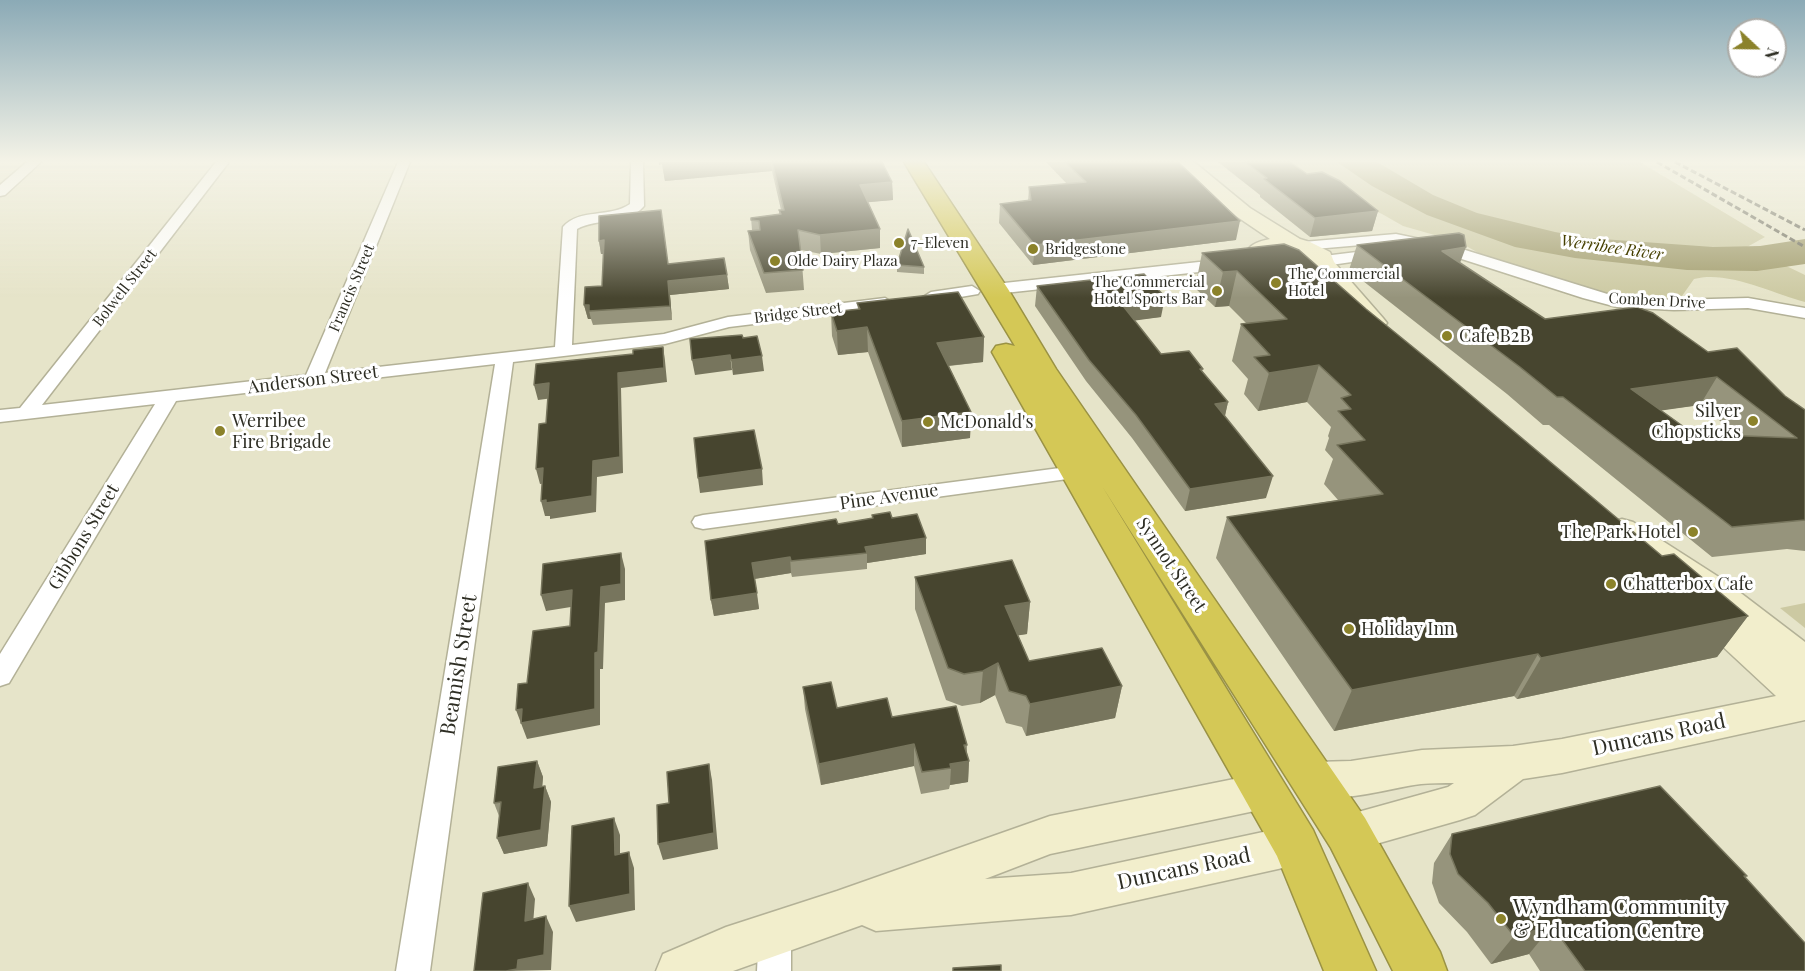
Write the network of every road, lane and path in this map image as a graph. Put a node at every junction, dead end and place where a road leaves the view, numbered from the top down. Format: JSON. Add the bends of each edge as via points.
{"nodes":[{"id":1,"x":187,"y":207,"type":"edge"},
{"id":2,"x":385,"y":207,"type":"edge"},
{"id":3,"x":636,"y":207,"type":"edge"},
{"id":4,"x":932,"y":207,"type":"edge"},
{"id":5,"x":1237,"y":207,"type":"edge"},
{"id":6,"x":1243,"y":212,"type":"junction"},
{"id":7,"x":1298,"y":245,"type":"junction"},
{"id":8,"x":1444,"y":248,"type":"junction"},
{"id":9,"x":1261,"y":249,"type":"junction"},
{"id":10,"x":1324,"y":262,"type":"junction"},
{"id":11,"x":1199,"y":267,"type":"junction"},
{"id":12,"x":1282,"y":270,"type":"junction"},
{"id":13,"x":983,"y":290,"type":"junction"},
{"id":14,"x":1805,"y":313,"type":"edge"},
{"id":15,"x":1375,"y":323,"type":"junction"},
{"id":16,"x":1399,"y":342,"type":"edge"},
{"id":17,"x":627,"y":344,"type":"joint"},
{"id":18,"x":563,"y":351,"type":"junction"},
{"id":19,"x":505,"y":359,"type":"junction"},
{"id":20,"x":313,"y":380,"type":"junction"},
{"id":21,"x":169,"y":397,"type":"junction"},
{"id":22,"x":26,"y":413,"type":"junction"},
{"id":23,"x":0,"y":416,"type":"edge"},
{"id":24,"x":1088,"y":466,"type":"junction"},
{"id":25,"x":704,"y":522,"type":"dead end"},
{"id":26,"x":1180,"y":579,"type":"junction"},
{"id":27,"x":1142,"y":586,"type":"junction"},
{"id":28,"x":1805,"y":662,"type":"edge"},
{"id":29,"x":0,"y":676,"type":"edge"},
{"id":30,"x":1805,"y":699,"type":"edge"},
{"id":31,"x":1805,"y":705,"type":"edge"},
{"id":32,"x":1513,"y":763,"type":"junction"},
{"id":33,"x":1315,"y":780,"type":"junction"},
{"id":34,"x":1264,"y":791,"type":"junction"},
{"id":35,"x":1348,"y":833,"type":"junction"},
{"id":36,"x":1296,"y":845,"type":"junction"},
{"id":37,"x":837,"y":913,"type":"junction"},
{"id":38,"x":774,"y":951,"type":"edge"},
{"id":39,"x":413,"y":971,"type":"edge"},
{"id":40,"x":680,"y":971,"type":"edge"},
{"id":41,"x":1350,"y":971,"type":"edge"},
{"id":42,"x":1421,"y":971,"type":"edge"}],
"edges":[{"from":1,"to":22,"type":"street","name":"Bolwell Street"},
{"from":2,"to":20,"type":"street","name":"Francis Street"},
{"from":3,"to":18,"type":"street","via":[[626,214],[580,221],[570,227]]},
{"from":4,"to":13,"type":"highway","name":"Synnot Street"},
{"from":5,"to":6,"type":"street"},
{"from":6,"to":7,"type":"street"},
{"from":6,"to":9,"type":"street","via":[[1259,235]]},
{"from":7,"to":8,"type":"street","name":"Comben Drive","via":[[1396,238]]},
{"from":7,"to":9,"type":"street","via":[[1276,244]]},
{"from":7,"to":10,"type":"street","via":[[1318,253]]},
{"from":8,"to":10,"type":"street","name":"Comben Drive"},
{"from":8,"to":14,"type":"street","name":"Comben Drive","via":[[1617,302],[1748,303]]},
{"from":9,"to":11,"type":"street","name":"Bridge Street"},
{"from":9,"to":12,"type":"street","via":[[1259,258]]},
{"from":10,"to":12,"type":"street","via":[[1321,268],[1306,272]]},
{"from":10,"to":15,"type":"street"},
{"from":11,"to":12,"type":"street","name":"Bridge Street"},
{"from":11,"to":13,"type":"street","name":"Bridge Street"},
{"from":12,"to":15,"type":"street"},
{"from":13,"to":17,"type":"street","name":"Bridge Street","via":[[746,319]]},
{"from":13,"to":24,"type":"highway","name":"Synnot Street","via":[[1042,369]]},
{"from":15,"to":16,"type":"street"},
{"from":17,"to":18,"type":"street","name":"Anderson Street"},
{"from":18,"to":19,"type":"street","name":"Anderson Street"},
{"from":19,"to":20,"type":"street","name":"Anderson Street"},
{"from":19,"to":39,"type":"street","name":"Beamish Street"},
{"from":20,"to":21,"type":"street","name":"Anderson Street"},
{"from":21,"to":22,"type":"street","name":"Anderson Street"},
{"from":21,"to":29,"type":"street","name":"Gibbons Street"},
{"from":22,"to":23,"type":"street","name":"Anderson Street"},
{"from":24,"to":25,"type":"street","name":"Pine Avenue"},
{"from":24,"to":26,"type":"highway","name":"Synnot Street"},
{"from":24,"to":27,"type":"highway","name":"Synnot Street"},
{"from":26,"to":27,"type":"highway"},
{"from":26,"to":33,"type":"highway","name":"Synnot Street"},
{"from":27,"to":34,"type":"highway","name":"Synnot Street"},
{"from":28,"to":30,"type":"street","via":[[1713,590],[1610,520]]},
{"from":31,"to":32,"type":"street","name":"Duncans Road"},
{"from":32,"to":33,"type":"street","name":"Duncans Road","via":[[1422,767]]},
{"from":32,"to":35,"type":"street","name":"Duncans Road","via":[[1460,802]]},
{"from":33,"to":34,"type":"highway","name":"Duncans Road"},
{"from":33,"to":35,"type":"highway","name":"Synnot Street"},
{"from":34,"to":36,"type":"highway","name":"Synnot Street"},
{"from":34,"to":37,"type":"street","name":"Duncans Road","via":[[1050,836]]},
{"from":35,"to":36,"type":"highway","name":"Duncans Road"},
{"from":35,"to":42,"type":"highway","name":"Synnot Street"},
{"from":36,"to":37,"type":"street","name":"Duncans Road","via":[[1071,894]]},
{"from":36,"to":41,"type":"highway","name":"Synnot Street"},
{"from":37,"to":38,"type":"street","name":"Duncans Road"},
{"from":38,"to":40,"type":"street","name":"Duncans Road","via":[[726,950]]}]}
